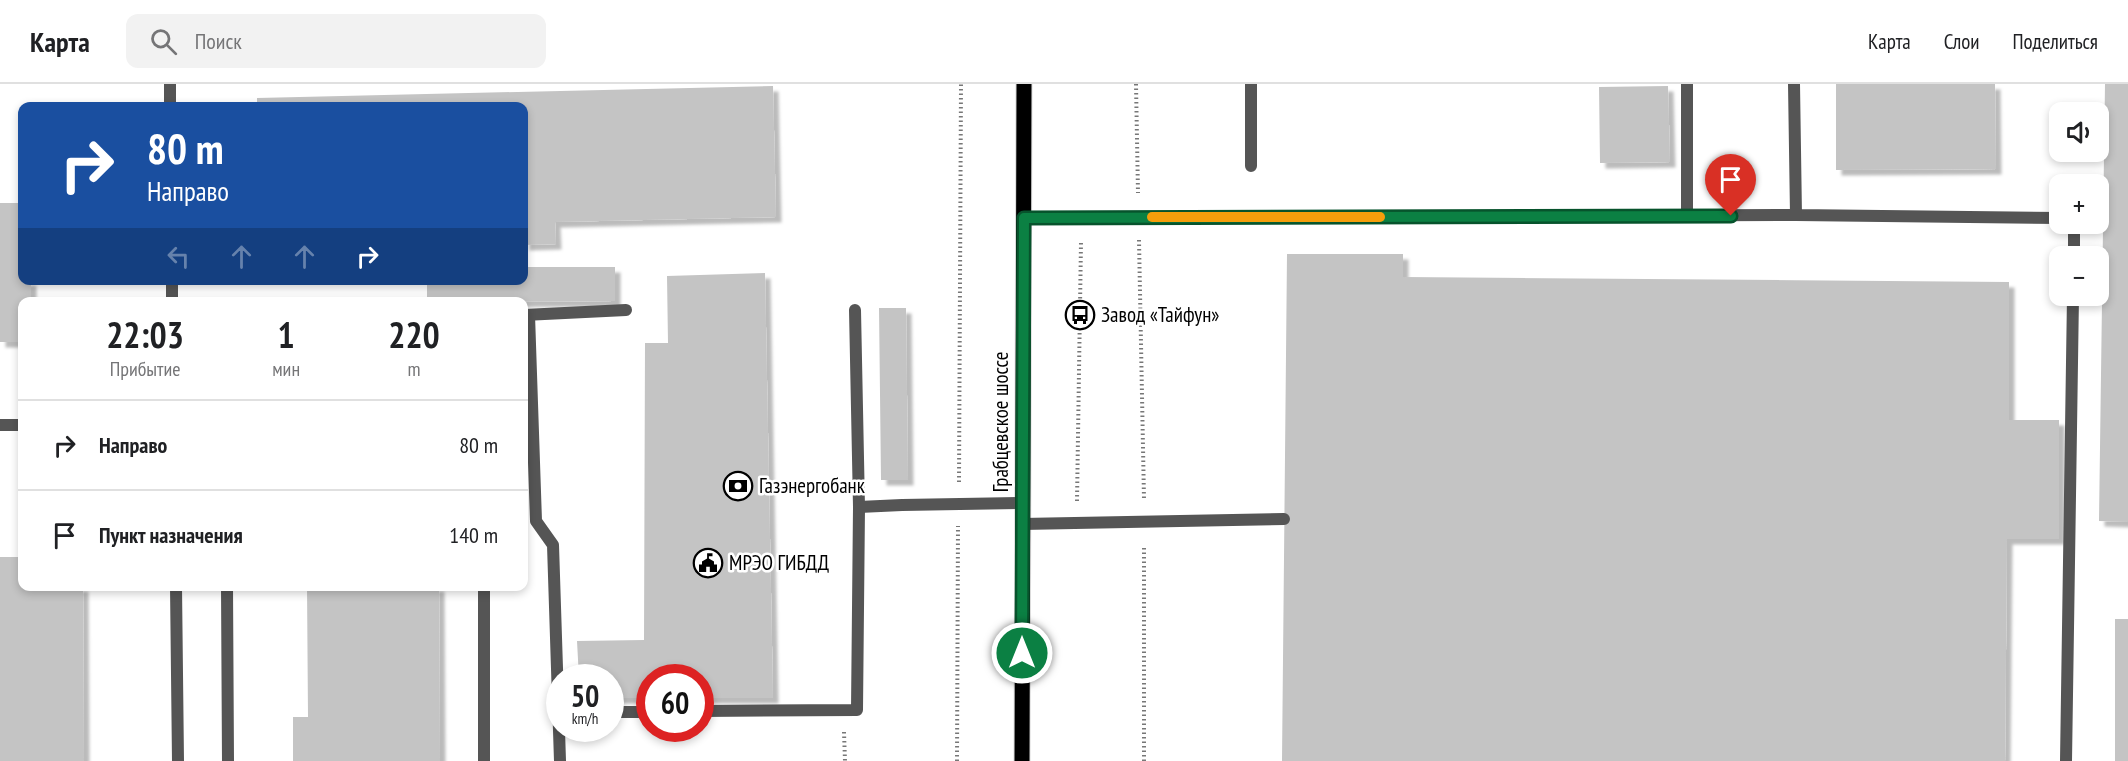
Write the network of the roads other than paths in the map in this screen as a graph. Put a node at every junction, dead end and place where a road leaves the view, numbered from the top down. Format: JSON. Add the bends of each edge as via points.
{"nodes":[{"id":1,"x":170,"y":84,"type":"edge"},
{"id":2,"x":1024,"y":84,"type":"edge"},
{"id":3,"x":1251,"y":84,"type":"edge"},
{"id":4,"x":1687,"y":84,"type":"edge"},
{"id":5,"x":1794,"y":84,"type":"edge"},
{"id":6,"x":170,"y":102,"type":"edge"},
{"id":7,"x":1251,"y":166,"type":"dead end"},
{"id":8,"x":1796,"y":215,"type":"junction"},
{"id":9,"x":1687,"y":216,"type":"junction"},
{"id":10,"x":1024,"y":218,"type":"junction"},
{"id":11,"x":2049,"y":218,"type":"edge"},
{"id":12,"x":2073,"y":306,"type":"edge"},
{"id":13,"x":626,"y":310,"type":"dead end"},
{"id":14,"x":855,"y":310,"type":"dead end"},
{"id":15,"x":528,"y":315,"type":"edge"},
{"id":16,"x":528,"y":356,"type":"edge"},
{"id":17,"x":0,"y":425,"type":"edge"},
{"id":18,"x":18,"y":425,"type":"edge"},
{"id":19,"x":1022,"y":503,"type":"junction"},
{"id":20,"x":859,"y":507,"type":"junction"},
{"id":21,"x":1284,"y":519,"type":"dead end"},
{"id":22,"x":1022,"y":524,"type":"junction"},
{"id":23,"x":176,"y":591,"type":"edge"},
{"id":24,"x":227,"y":591,"type":"edge"},
{"id":25,"x":484,"y":591,"type":"edge"},
{"id":26,"x":557,"y":664,"type":"edge"},
{"id":27,"x":714,"y":711,"type":"edge"},
{"id":28,"x":560,"y":742,"type":"edge"},
{"id":29,"x":178,"y":761,"type":"edge"},
{"id":30,"x":228,"y":761,"type":"edge"},
{"id":31,"x":484,"y":761,"type":"edge"},
{"id":32,"x":560,"y":761,"type":"edge"},
{"id":33,"x":1022,"y":761,"type":"edge"},
{"id":34,"x":2066,"y":761,"type":"edge"}],
"edges":[{"from":1,"to":6,"type":"lane"},
{"from":2,"to":10,"type":"main road","name":"Грабцевское шоссе"},
{"from":3,"to":7,"type":"lane"},
{"from":4,"to":9,"type":"lane"},
{"from":5,"to":8,"type":"lane"},
{"from":8,"to":9,"type":"lane"},
{"from":8,"to":11,"type":"lane"},
{"from":9,"to":10,"type":"lane"},
{"from":10,"to":19,"type":"main road","name":"Грабцевское шоссе"},
{"from":12,"to":34,"type":"lane"},
{"from":13,"to":15,"type":"lane"},
{"from":14,"to":20,"type":"lane"},
{"from":16,"to":26,"type":"lane","via":[[536,521],[553,544]]},
{"from":17,"to":18,"type":"lane"},
{"from":19,"to":20,"type":"lane"},
{"from":19,"to":22,"type":"main road","name":"Грабцевское шоссе"},
{"from":20,"to":27,"type":"lane","via":[[857,710]]},
{"from":21,"to":22,"type":"lane"},
{"from":22,"to":33,"type":"main road","name":"Грабцевское шоссе"},
{"from":23,"to":29,"type":"lane"},
{"from":24,"to":30,"type":"lane"},
{"from":25,"to":31,"type":"lane"},
{"from":28,"to":32,"type":"lane"}]}
